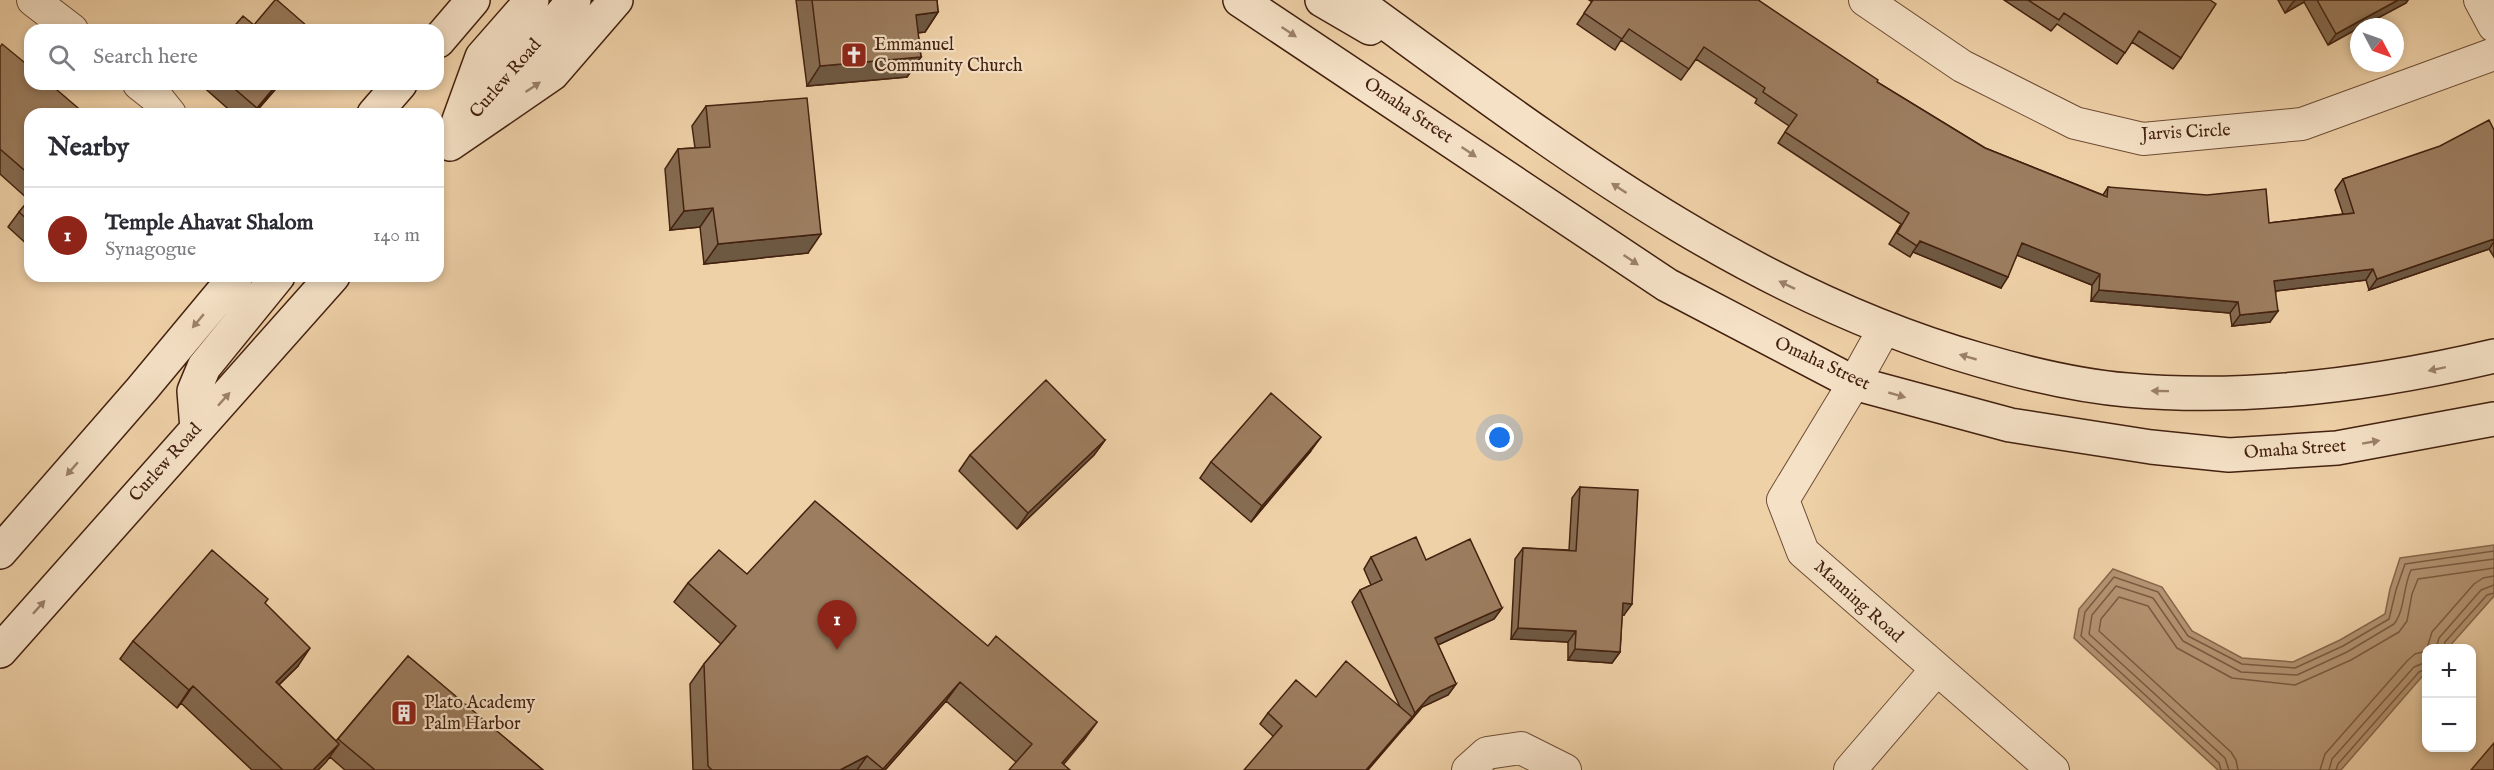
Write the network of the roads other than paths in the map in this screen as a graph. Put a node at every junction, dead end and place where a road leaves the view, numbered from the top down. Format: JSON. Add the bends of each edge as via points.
{"nodes":[{"id":1,"x":33,"y":0,"type":"edge"},
{"id":2,"x":473,"y":0,"type":"edge"},
{"id":3,"x":532,"y":0,"type":"edge"},
{"id":4,"x":574,"y":0,"type":"edge"},
{"id":5,"x":616,"y":0,"type":"edge"},
{"id":6,"x":1240,"y":0,"type":"edge"},
{"id":7,"x":1322,"y":0,"type":"edge"},
{"id":8,"x":1354,"y":0,"type":"edge"},
{"id":9,"x":1865,"y":0,"type":"edge"},
{"id":10,"x":2480,"y":0,"type":"edge"},
{"id":11,"x":64,"y":24,"type":"edge"},
{"id":12,"x":2494,"y":26,"type":"edge"},
{"id":13,"x":444,"y":34,"type":"edge"},
{"id":14,"x":2494,"y":54,"type":"edge"},
{"id":15,"x":1473,"y":86,"type":"junction"},
{"id":16,"x":147,"y":90,"type":"edge"},
{"id":17,"x":395,"y":90,"type":"edge"},
{"id":18,"x":165,"y":108,"type":"edge"},
{"id":19,"x":379,"y":108,"type":"edge"},
{"id":20,"x":444,"y":151,"type":"edge"},
{"id":21,"x":231,"y":282,"type":"edge"},
{"id":22,"x":273,"y":282,"type":"edge"},
{"id":23,"x":328,"y":282,"type":"edge"},
{"id":24,"x":1884,"y":329,"type":"junction"},
{"id":25,"x":2494,"y":356,"type":"edge"},
{"id":26,"x":1854,"y":383,"type":"junction"},
{"id":27,"x":2494,"y":419,"type":"edge"},
{"id":28,"x":197,"y":429,"type":"junction"},
{"id":29,"x":0,"y":552,"type":"edge"},
{"id":30,"x":0,"y":651,"type":"edge"},
{"id":31,"x":1936,"y":670,"type":"junction"},
{"id":32,"x":1468,"y":770,"type":"edge"},
{"id":33,"x":1565,"y":770,"type":"edge"},
{"id":34,"x":1850,"y":770,"type":"edge"},
{"id":35,"x":2052,"y":770,"type":"edge"}],
"edges":[{"from":1,"to":11,"type":"street"},
{"from":2,"to":13,"type":"main road"},
{"from":3,"to":20,"type":"main road","via":[[482,57]]},
{"from":4,"to":20,"type":"main road","name":"Curlew Road"},
{"from":20,"to":5,"type":"main road","one_way":true,"via":[[552,74]]},
{"from":6,"to":26,"type":"main road","name":"Omaha Street","one_way":true,"via":[[1667,285]]},
{"from":7,"to":15,"type":"main road"},
{"from":8,"to":15,"type":"main road"},
{"from":9,"to":14,"type":"street","name":"Jarvis Circle","via":[[1962,66],[2075,123],[2143,139],[2302,124]]},
{"from":10,"to":12,"type":"street"},
{"from":24,"to":15,"type":"main road","one_way":true,"via":[[1739,262],[1554,145]]},
{"from":16,"to":18,"type":"street"},
{"from":17,"to":19,"type":"main road"},
{"from":21,"to":29,"type":"main road","one_way":true},
{"from":22,"to":28,"type":"main road","via":[[204,367],[194,391]]},
{"from":28,"to":23,"type":"main road","name":"Curlew Road","one_way":true},
{"from":25,"to":24,"type":"main road","one_way":true,"via":[[2330,387],[2218,392],[2127,390],[2033,375]]},
{"from":24,"to":26,"type":"street","name":"Manning Road"},
{"from":26,"to":27,"type":"main road","name":"Omaha Street","one_way":true,"via":[[2010,424],[2151,447],[2229,454],[2337,448]]},
{"from":26,"to":31,"type":"street","name":"Manning Road","via":[[1783,500],[1803,552]]},
{"from":30,"to":28,"type":"main road","name":"Curlew Road","one_way":true},
{"from":31,"to":34,"type":"street"},
{"from":31,"to":35,"type":"street","name":"Manning Road"},
{"from":32,"to":33,"type":"street","via":[[1487,753],[1521,748]]}]}
